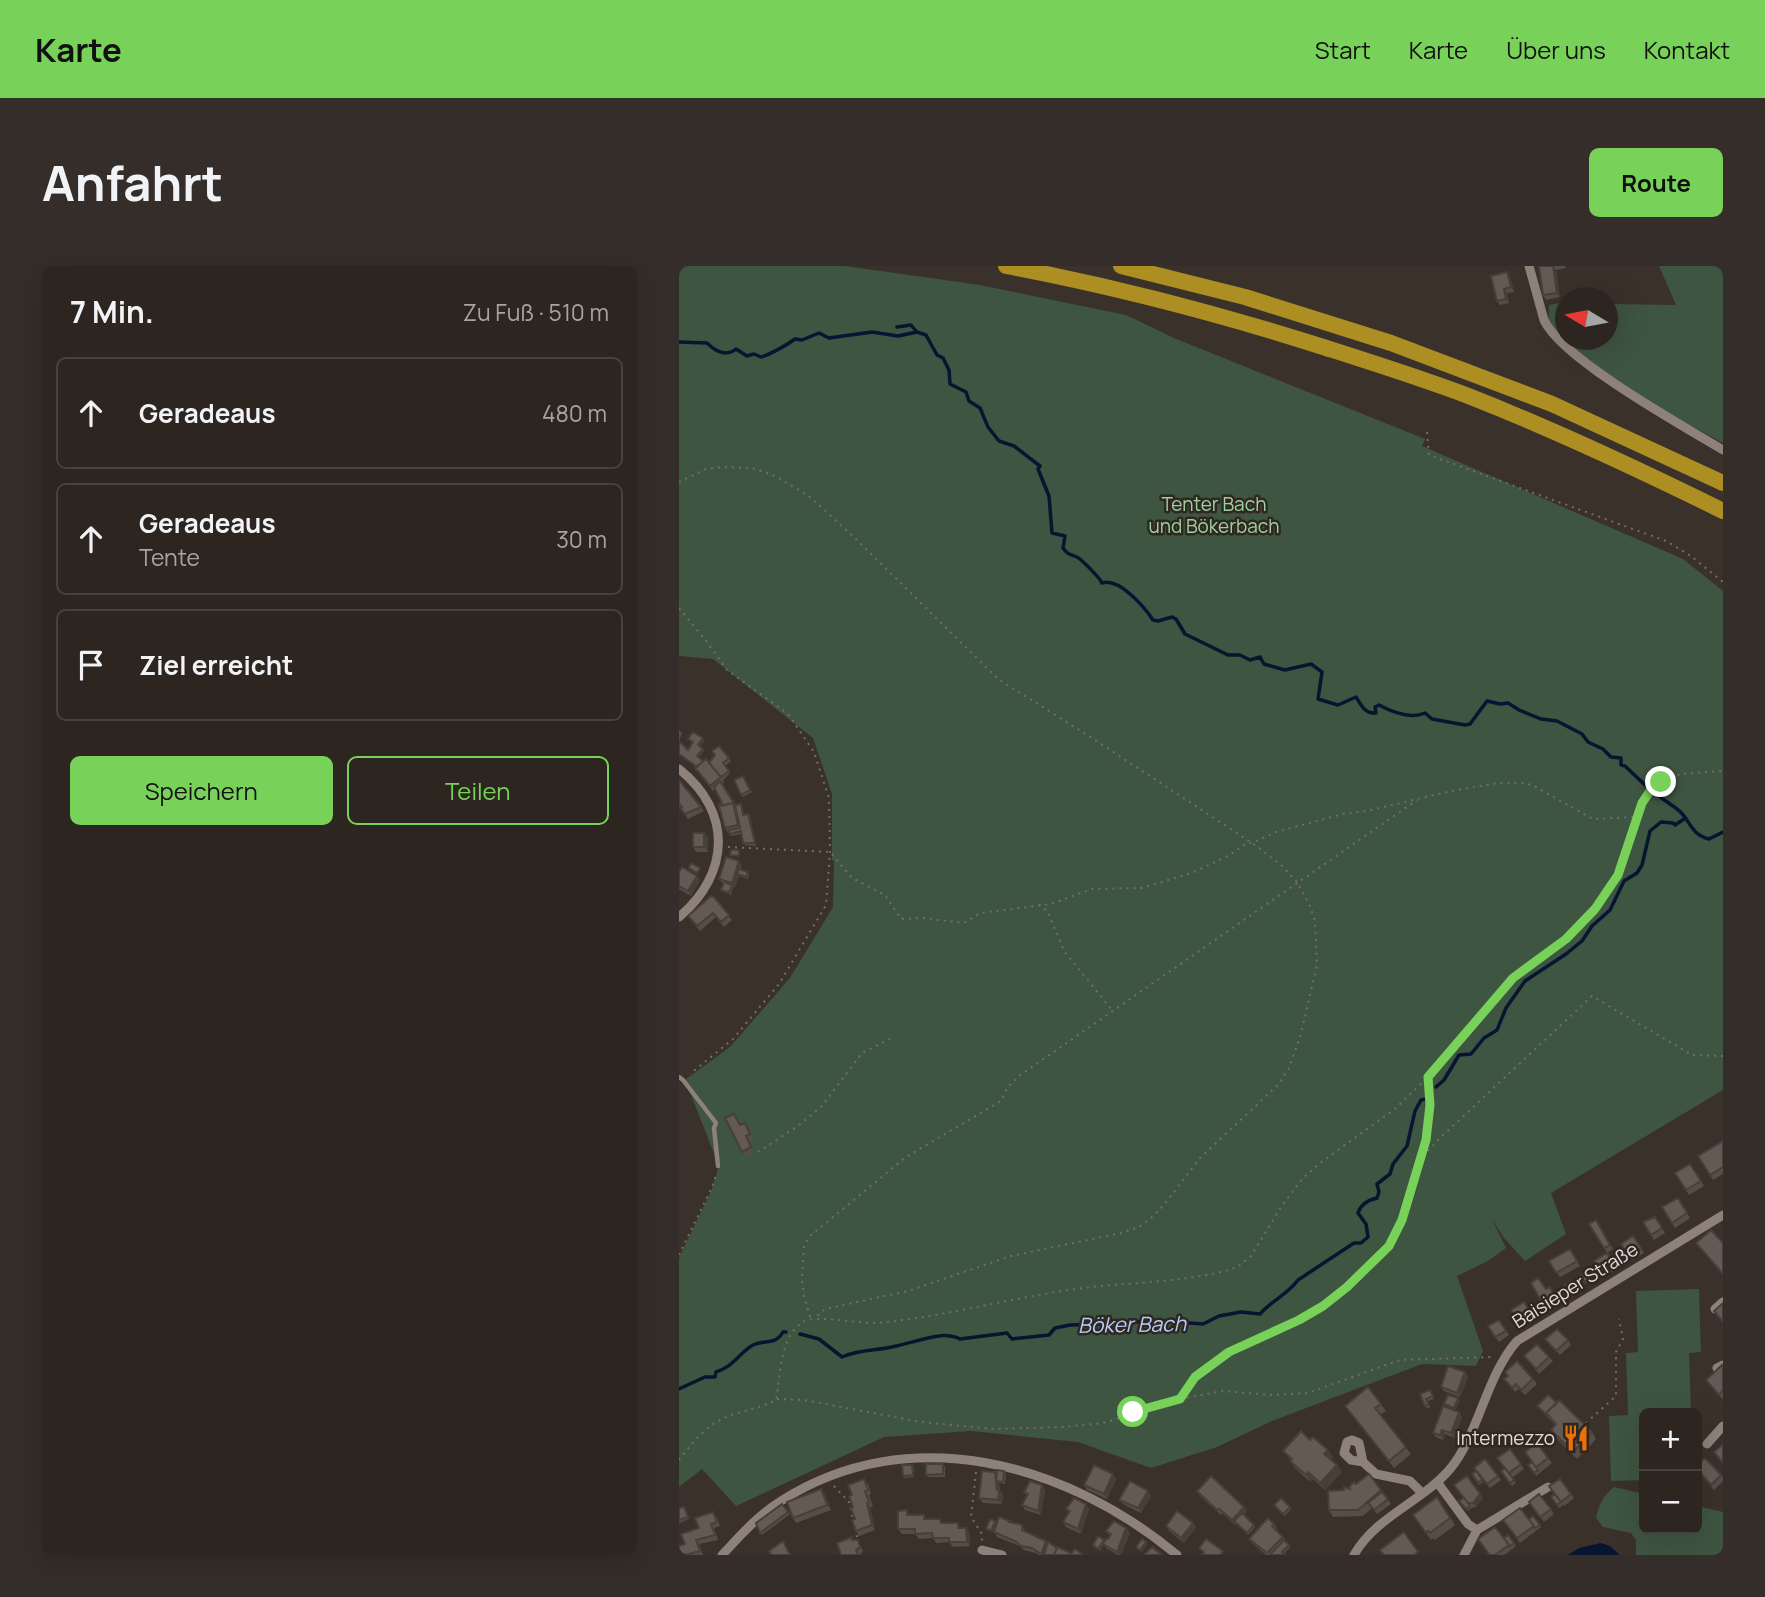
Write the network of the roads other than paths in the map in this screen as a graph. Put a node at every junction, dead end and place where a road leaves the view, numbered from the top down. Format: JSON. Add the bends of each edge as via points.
{"nodes":[{"id":1,"x":1006,"y":266,"type":"edge"},
{"id":2,"x":1121,"y":266,"type":"edge"},
{"id":3,"x":1529,"y":266,"type":"edge"},
{"id":4,"x":1723,"y":450,"type":"edge"},
{"id":5,"x":1723,"y":483,"type":"edge"},
{"id":6,"x":1723,"y":510,"type":"edge"},
{"id":7,"x":679,"y":769,"type":"edge"},
{"id":8,"x":679,"y":917,"type":"edge"},
{"id":9,"x":681,"y":1078,"type":"edge"},
{"id":10,"x":718,"y":1166,"type":"road end"},
{"id":11,"x":1722,"y":1217,"type":"edge"},
{"id":12,"x":1723,"y":1426,"type":"edge"},
{"id":13,"x":1707,"y":1444,"type":"dead end"},
{"id":14,"x":1363,"y":1462,"type":"dead end"},
{"id":15,"x":1437,"y":1482,"type":"junction"},
{"id":16,"x":1548,"y":1487,"type":"edge"},
{"id":17,"x":1421,"y":1492,"type":"junction"},
{"id":18,"x":1477,"y":1530,"type":"junction"},
{"id":19,"x":982,"y":1549,"type":"road end"},
{"id":20,"x":722,"y":1555,"type":"edge"},
{"id":21,"x":1002,"y":1555,"type":"edge"},
{"id":22,"x":1177,"y":1555,"type":"edge"},
{"id":23,"x":1354,"y":1555,"type":"edge"},
{"id":24,"x":1464,"y":1555,"type":"edge"}],
"edges":[{"from":1,"to":6,"type":"highway","via":[[1186,306],[1387,367],[1539,426]]},
{"from":2,"to":5,"type":"highway","via":[[1245,297],[1391,343],[1552,404]]},
{"from":3,"to":4,"type":"street","via":[[1544,320],[1555,336],[1630,393]]},
{"from":7,"to":8,"type":"street","via":[[711,806],[718,846],[708,885]]},
{"from":9,"to":10,"type":"lane","via":[[716,1123]]},
{"from":11,"to":15,"type":"street","name":"Baisieper Straße","via":[[1521,1337],[1504,1357],[1455,1462]]},
{"from":12,"to":13,"type":"street"},
{"from":14,"to":17,"type":"street","via":[[1376,1474],[1410,1481]]},
{"from":15,"to":17,"type":"street","name":"Baisieper Straße"},
{"from":15,"to":18,"type":"street"},
{"from":16,"to":18,"type":"street"},
{"from":17,"to":23,"type":"street","name":"Baisieper Straße","via":[[1371,1533]]},
{"from":18,"to":24,"type":"street"},
{"from":19,"to":21,"type":"street"},
{"from":20,"to":22,"type":"street","via":[[768,1510],[829,1476],[890,1460],[950,1457],[1024,1472],[1071,1489],[1117,1513]]}]}
